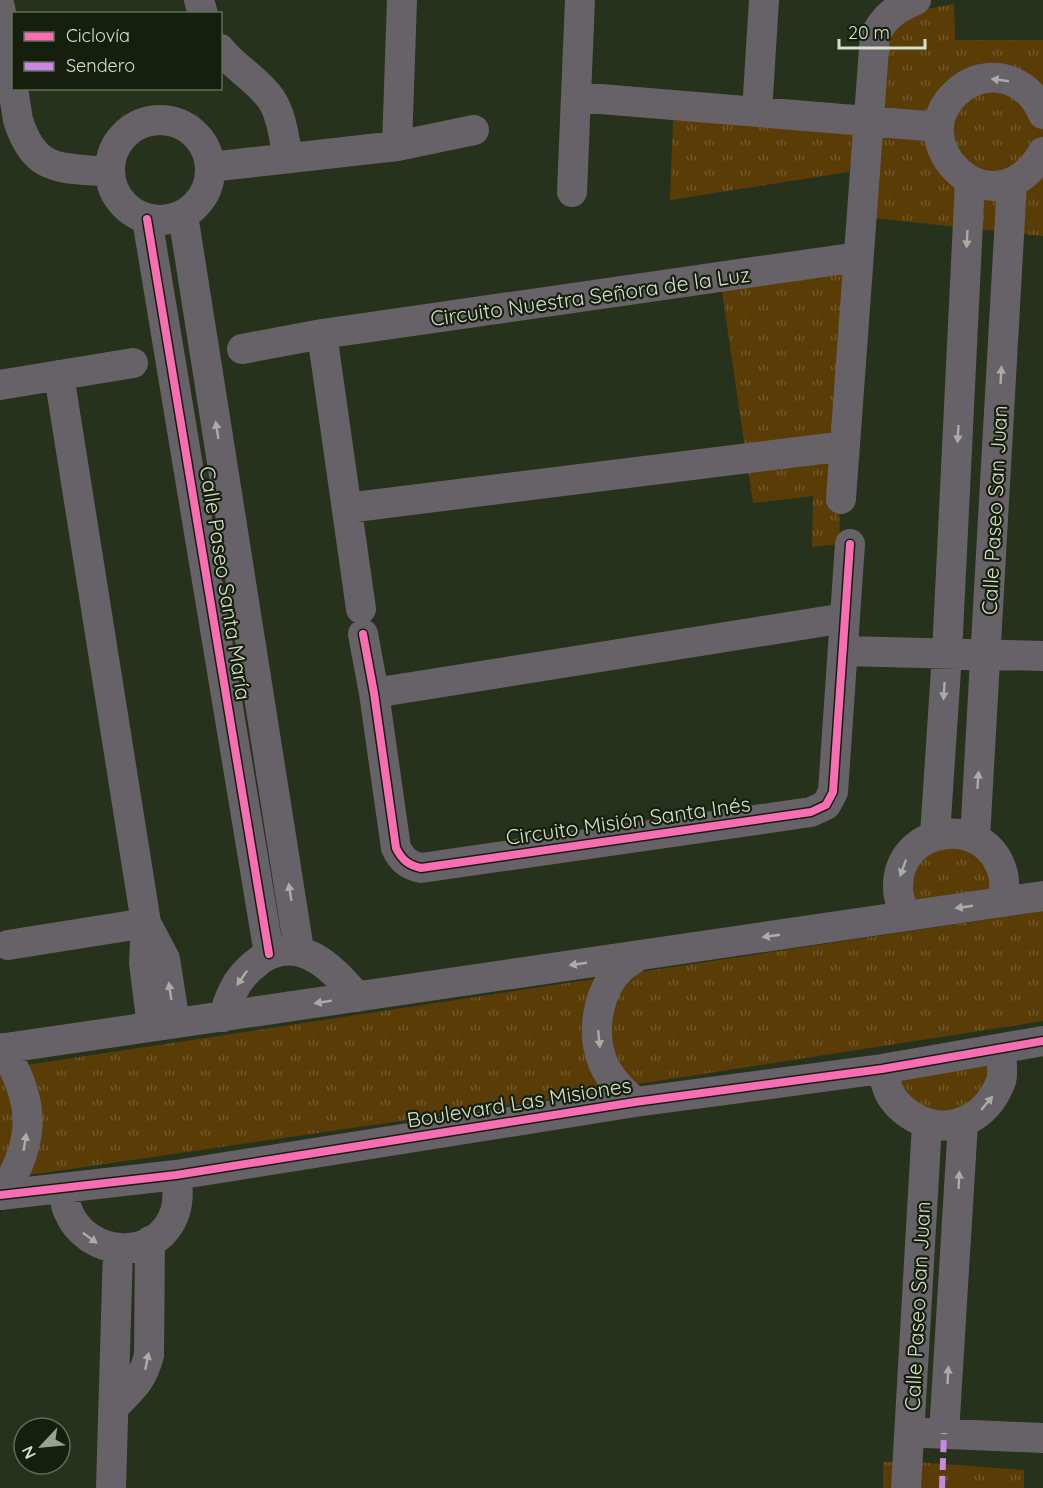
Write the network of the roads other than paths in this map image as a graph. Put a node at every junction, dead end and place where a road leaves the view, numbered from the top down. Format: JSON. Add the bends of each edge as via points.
{"nodes":[{"id":1,"x":402,"y":0,"type":"edge"},
{"id":2,"x":580,"y":0,"type":"edge"},
{"id":3,"x":764,"y":0,"type":"edge"},
{"id":4,"x":916,"y":0,"type":"edge"},
{"id":5,"x":0,"y":7,"type":"edge"},
{"id":6,"x":222,"y":51,"type":"edge"},
{"id":7,"x":12,"y":82,"type":"edge"},
{"id":8,"x":13,"y":90,"type":"edge"},
{"id":9,"x":576,"y":97,"type":"junction"},
{"id":10,"x":757,"y":112,"type":"junction"},
{"id":11,"x":1043,"y":114,"type":"edge"},
{"id":12,"x":868,"y":121,"type":"junction"},
{"id":13,"x":939,"y":127,"type":"junction"},
{"id":14,"x":474,"y":130,"type":"dead end"},
{"id":15,"x":398,"y":146,"type":"junction"},
{"id":16,"x":1043,"y":152,"type":"edge"},
{"id":17,"x":288,"y":157,"type":"junction"},
{"id":18,"x":210,"y":167,"type":"junction"},
{"id":19,"x":109,"y":172,"type":"junction"},
{"id":20,"x":970,"y":181,"type":"junction"},
{"id":21,"x":1012,"y":182,"type":"junction"},
{"id":22,"x":572,"y":192,"type":"dead end"},
{"id":23,"x":183,"y":215,"type":"junction"},
{"id":24,"x":147,"y":219,"type":"junction"},
{"id":25,"x":858,"y":257,"type":"junction"},
{"id":26,"x":322,"y":334,"type":"junction"},
{"id":27,"x":242,"y":349,"type":"dead end"},
{"id":28,"x":206,"y":359,"type":"junction"},
{"id":29,"x":133,"y":363,"type":"dead end"},
{"id":30,"x":172,"y":367,"type":"junction"},
{"id":31,"x":59,"y":375,"type":"junction"},
{"id":32,"x":0,"y":385,"type":"edge"},
{"id":33,"x":845,"y":446,"type":"junction"},
{"id":34,"x":841,"y":499,"type":"dead end"},
{"id":35,"x":347,"y":508,"type":"junction"},
{"id":36,"x":850,"y":544,"type":"dead end"},
{"id":37,"x":845,"y":618,"type":"junction"},
{"id":38,"x":843,"y":651,"type":"junction"},
{"id":39,"x":947,"y":654,"type":"junction"},
{"id":40,"x":986,"y":655,"type":"junction"},
{"id":41,"x":1043,"y":656,"type":"edge"},
{"id":42,"x":374,"y":693,"type":"junction"},
{"id":43,"x":935,"y":835,"type":"junction"},
{"id":44,"x":975,"y":838,"type":"junction"},
{"id":45,"x":1043,"y":896,"type":"edge"},
{"id":46,"x":1004,"y":902,"type":"junction"},
{"id":47,"x":905,"y":916,"type":"junction"},
{"id":48,"x":146,"y":923,"type":"junction"},
{"id":49,"x":8,"y":945,"type":"dead end"},
{"id":50,"x":299,"y":950,"type":"junction"},
{"id":51,"x":269,"y":954,"type":"junction"},
{"id":52,"x":640,"y":955,"type":"junction"},
{"id":53,"x":357,"y":997,"type":"junction"},
{"id":54,"x":224,"y":1017,"type":"junction"},
{"id":55,"x":164,"y":1024,"type":"junction"},
{"id":56,"x":1043,"y":1041,"type":"edge"},
{"id":57,"x":1,"y":1048,"type":"edge"},
{"id":58,"x":1001,"y":1049,"type":"junction"},
{"id":59,"x":882,"y":1069,"type":"junction"},
{"id":60,"x":635,"y":1102,"type":"junction"},
{"id":61,"x":963,"y":1123,"type":"junction"},
{"id":62,"x":927,"y":1124,"type":"junction"},
{"id":63,"x":176,"y":1175,"type":"junction"},
{"id":64,"x":64,"y":1189,"type":"junction"},
{"id":65,"x":1,"y":1195,"type":"edge"},
{"id":66,"x":150,"y":1241,"type":"junction"},
{"id":67,"x":118,"y":1249,"type":"junction"},
{"id":68,"x":114,"y":1407,"type":"junction"},
{"id":69,"x":910,"y":1432,"type":"junction"},
{"id":70,"x":945,"y":1433,"type":"junction"},
{"id":71,"x":1043,"y":1438,"type":"edge"},
{"id":72,"x":111,"y":1488,"type":"edge"},
{"id":73,"x":906,"y":1488,"type":"edge"}],
"edges":[{"from":1,"to":15,"type":"street"},
{"from":2,"to":9,"type":"street"},
{"from":3,"to":10,"type":"street"},
{"from":4,"to":12,"type":"street","via":[[897,8],[875,35]]},
{"from":5,"to":7,"type":"street"},
{"from":6,"to":17,"type":"street","via":[[271,99],[280,119]]},
{"from":8,"to":19,"type":"street","via":[[24,138],[42,160],[53,166]]},
{"from":9,"to":10,"type":"street"},
{"from":9,"to":22,"type":"street"},
{"from":10,"to":12,"type":"street"},
{"from":11,"to":13,"type":"street","one_way":true,"via":[[1028,91],[1014,82],[980,79],[952,96]]},
{"from":12,"to":13,"type":"street"},
{"from":12,"to":25,"type":"street"},
{"from":13,"to":20,"type":"street","via":[[946,158]]},
{"from":14,"to":15,"type":"street"},
{"from":15,"to":17,"type":"street"},
{"from":16,"to":21,"type":"street","via":[[1025,175]]},
{"from":17,"to":18,"type":"street"},
{"from":18,"to":19,"type":"street","via":[[207,151],[187,127],[157,119],[142,122],[117,141]]},
{"from":18,"to":23,"type":"street","via":[[204,195]]},
{"from":19,"to":24,"type":"street","via":[[120,201]]},
{"from":20,"to":21,"type":"street","via":[[998,186]]},
{"from":20,"to":39,"type":"street","name":"Calle Paseo San Juan","one_way":true},
{"from":40,"to":21,"type":"street","name":"Calle Paseo San Juan","one_way":true},
{"from":23,"to":24,"type":"street"},
{"from":23,"to":28,"type":"street","name":"Calle Paseo Santa María"},
{"from":24,"to":30,"type":"street","name":"Calle Paseo Santa María"},
{"from":25,"to":26,"type":"street","name":"Circuito Nuestra Señora de la Luz"},
{"from":25,"to":33,"type":"street"},
{"from":26,"to":27,"type":"street","name":"Circuito Nuestra Señora de la Luz"},
{"from":26,"to":35,"type":"street"},
{"from":28,"to":30,"type":"street"},
{"from":50,"to":28,"type":"street","name":"Calle Paseo Santa María","one_way":true},
{"from":29,"to":31,"type":"street"},
{"from":30,"to":51,"type":"street","name":"Calle Paseo Santa María"},
{"from":31,"to":32,"type":"street"},
{"from":31,"to":48,"type":"street"},
{"from":33,"to":34,"type":"street"},
{"from":33,"to":35,"type":"street"},
{"from":35,"to":42,"type":"street","name":"Circuito Misión Santa Inés"},
{"from":36,"to":37,"type":"street","name":"Circuito Misión Santa Inés"},
{"from":37,"to":38,"type":"street","name":"Circuito Misión Santa Inés"},
{"from":37,"to":42,"type":"street"},
{"from":38,"to":39,"type":"street"},
{"from":38,"to":42,"type":"street","name":"Circuito Misión Santa Inés","via":[[833,792],[819,809],[421,868],[405,862],[396,848]]},
{"from":39,"to":40,"type":"street"},
{"from":39,"to":43,"type":"street","name":"Calle Paseo San Juan","one_way":true},
{"from":40,"to":41,"type":"street"},
{"from":44,"to":40,"type":"street","name":"Calle Paseo San Juan","one_way":true},
{"from":43,"to":44,"type":"street","via":[[955,833]]},
{"from":43,"to":47,"type":"street","one_way":true,"via":[[915,846],[901,867],[898,891]]},
{"from":44,"to":46,"type":"street","via":[[992,853],[1003,874]]},
{"from":45,"to":46,"type":"street"},
{"from":46,"to":47,"type":"street","one_way":true},
{"from":47,"to":52,"type":"street","one_way":true},
{"from":48,"to":49,"type":"street"},
{"from":48,"to":55,"type":"street","via":[[165,959]]},
{"from":50,"to":51,"type":"street"},
{"from":50,"to":53,"type":"street","via":[[320,960]]},
{"from":51,"to":54,"type":"street","one_way":true,"via":[[243,975]]},
{"from":52,"to":53,"type":"street","one_way":true},
{"from":52,"to":60,"type":"street","one_way":true,"via":[[621,968],[606,989],[598,1013],[597,1038],[603,1063],[616,1085]]},
{"from":53,"to":54,"type":"street","one_way":true},
{"from":54,"to":55,"type":"street"},
{"from":55,"to":57,"type":"street"},
{"from":56,"to":58,"type":"street","name":"Boulevard Las Misiones"},
{"from":65,"to":57,"type":"street","one_way":true,"via":[[16,1173],[25,1148],[28,1122],[25,1095]]},
{"from":58,"to":59,"type":"street","name":"Boulevard Las Misiones"},
{"from":61,"to":58,"type":"street","one_way":true,"via":[[988,1106],[1002,1079]]},
{"from":59,"to":60,"type":"street","name":"Boulevard Las Misiones"},
{"from":59,"to":62,"type":"street","via":[[894,1100],[905,1112]]},
{"from":60,"to":63,"type":"street","name":"Boulevard Las Misiones"},
{"from":61,"to":62,"type":"street"},
{"from":70,"to":61,"type":"street","name":"Calle Paseo San Juan","one_way":true},
{"from":62,"to":69,"type":"street","name":"Calle Paseo San Juan"},
{"from":63,"to":64,"type":"street","name":"Boulevard Las Misiones"},
{"from":63,"to":66,"type":"street","via":[[175,1213],[165,1229]]},
{"from":64,"to":65,"type":"street","name":"Boulevard Las Misiones"},
{"from":64,"to":67,"type":"street","one_way":true,"via":[[68,1210],[79,1230],[97,1243]]},
{"from":66,"to":67,"type":"street","via":[[135,1248]]},
{"from":68,"to":66,"type":"street","one_way":true,"via":[[138,1383],[149,1355]]},
{"from":67,"to":68,"type":"street"},
{"from":68,"to":72,"type":"street"},
{"from":69,"to":70,"type":"street"},
{"from":69,"to":73,"type":"street","name":"Calle Paseo San Juan"},
{"from":70,"to":71,"type":"street"}]}
